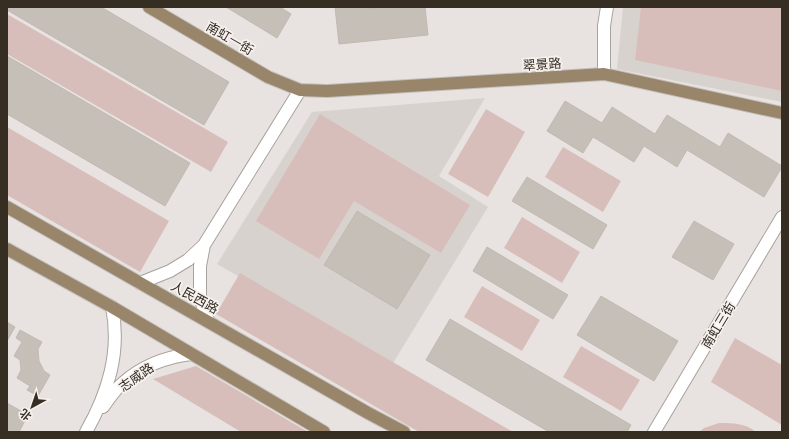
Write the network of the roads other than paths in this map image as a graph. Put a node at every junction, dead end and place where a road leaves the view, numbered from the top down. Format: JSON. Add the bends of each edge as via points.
{"nodes":[{"id":1,"x":149,"y":7,"type":"edge"},
{"id":2,"x":607,"y":7,"type":"edge"},
{"id":3,"x":604,"y":74,"type":"junction"},
{"id":4,"x":300,"y":90,"type":"junction"},
{"id":5,"x":782,"y":113,"type":"edge"},
{"id":6,"x":7,"y":207,"type":"edge"},
{"id":7,"x":782,"y":217,"type":"edge"},
{"id":8,"x":204,"y":244,"type":"junction"},
{"id":9,"x":8,"y":250,"type":"edge"},
{"id":10,"x":140,"y":282,"type":"junction"},
{"id":11,"x":112,"y":307,"type":"junction"},
{"id":12,"x":208,"y":321,"type":"junction"},
{"id":13,"x":191,"y":354,"type":"junction"},
{"id":14,"x":93,"y":419,"type":"junction"},
{"id":15,"x":86,"y":432,"type":"edge"},
{"id":16,"x":324,"y":432,"type":"edge"},
{"id":17,"x":404,"y":432,"type":"edge"},
{"id":18,"x":654,"y":432,"type":"edge"}],
"edges":[{"from":1,"to":4,"type":"main road","name":"南虹一街","via":[[268,77]]},
{"from":2,"to":3,"type":"street","via":[[604,26]]},
{"from":3,"to":4,"type":"main road","name":"翠景路","via":[[327,92]]},
{"from":3,"to":5,"type":"main road","name":"翠景路"},
{"from":4,"to":8,"type":"street"},
{"from":6,"to":10,"type":"main road","name":"人民西路"},
{"from":7,"to":18,"type":"street","name":"南虹三街"},
{"from":8,"to":10,"type":"street","via":[[188,260],[170,271]]},
{"from":8,"to":12,"type":"street","via":[[200,266],[200,297]]},
{"from":9,"to":11,"type":"main road"},
{"from":10,"to":12,"type":"main road","name":"人民西路"},
{"from":11,"to":13,"type":"main road"},
{"from":11,"to":14,"type":"street","name":"志威路","via":[[116,337],[112,365]]},
{"from":12,"to":17,"type":"main road","name":"人民西路"},
{"from":13,"to":14,"type":"street","name":"志威路","via":[[175,356],[150,365],[122,383]]},
{"from":13,"to":16,"type":"main road"},
{"from":14,"to":15,"type":"street","name":"志威路"}]}
